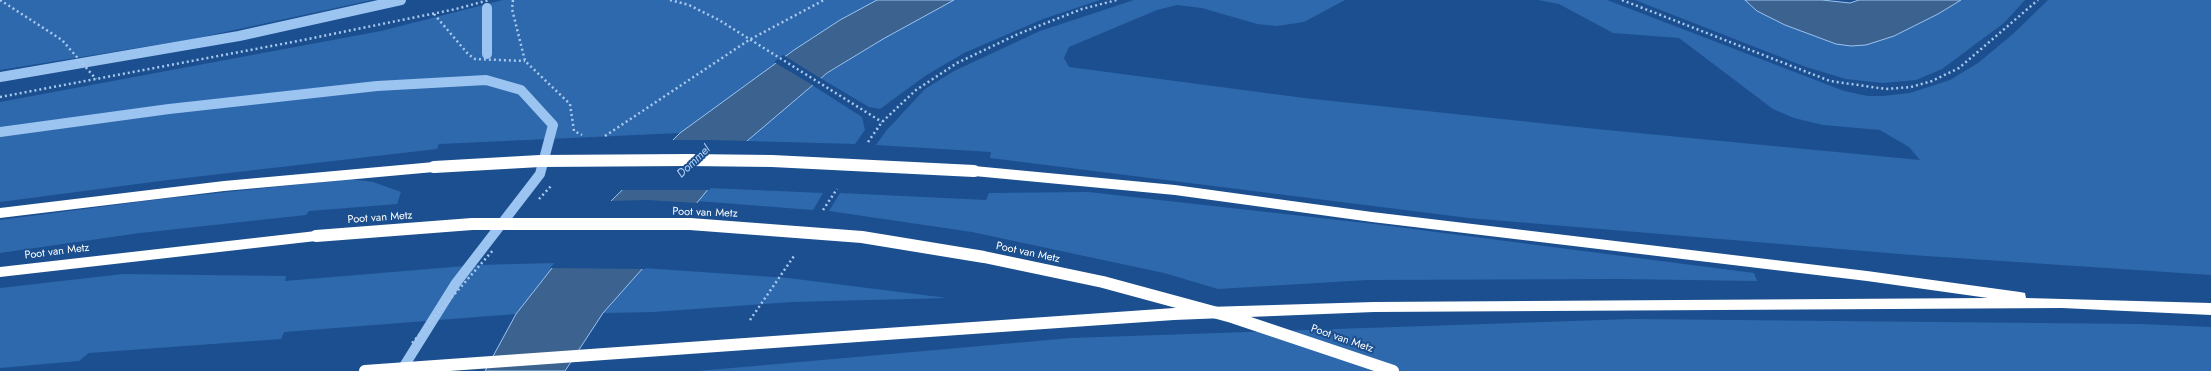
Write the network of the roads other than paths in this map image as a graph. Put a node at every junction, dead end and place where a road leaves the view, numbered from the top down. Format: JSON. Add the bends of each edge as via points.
{"nodes":[{"id":1,"x":0,"y":213,"type":"edge"},
{"id":2,"x":0,"y":272,"type":"edge"},
{"id":3,"x":2062,"y":303,"type":"junction"},
{"id":4,"x":2211,"y":309,"type":"edge"},
{"id":5,"x":364,"y":371,"type":"edge"},
{"id":6,"x":1393,"y":371,"type":"edge"}],
"edges":[{"from":1,"to":3,"type":"highway","bridge":true,"via":[[224,186],[434,167],[540,162],[780,161],[974,171],[1175,190],[1380,218],[1867,276]]},
{"from":2,"to":6,"type":"highway","name":"Poot van Metz","bridge":true,"via":[[316,236],[472,224],[690,224],[798,231],[984,257],[1103,282],[1239,319]]},
{"from":3,"to":4,"type":"highway"},
{"from":3,"to":5,"type":"highway","bridge":true,"via":[[1374,307],[1174,314]]}]}
